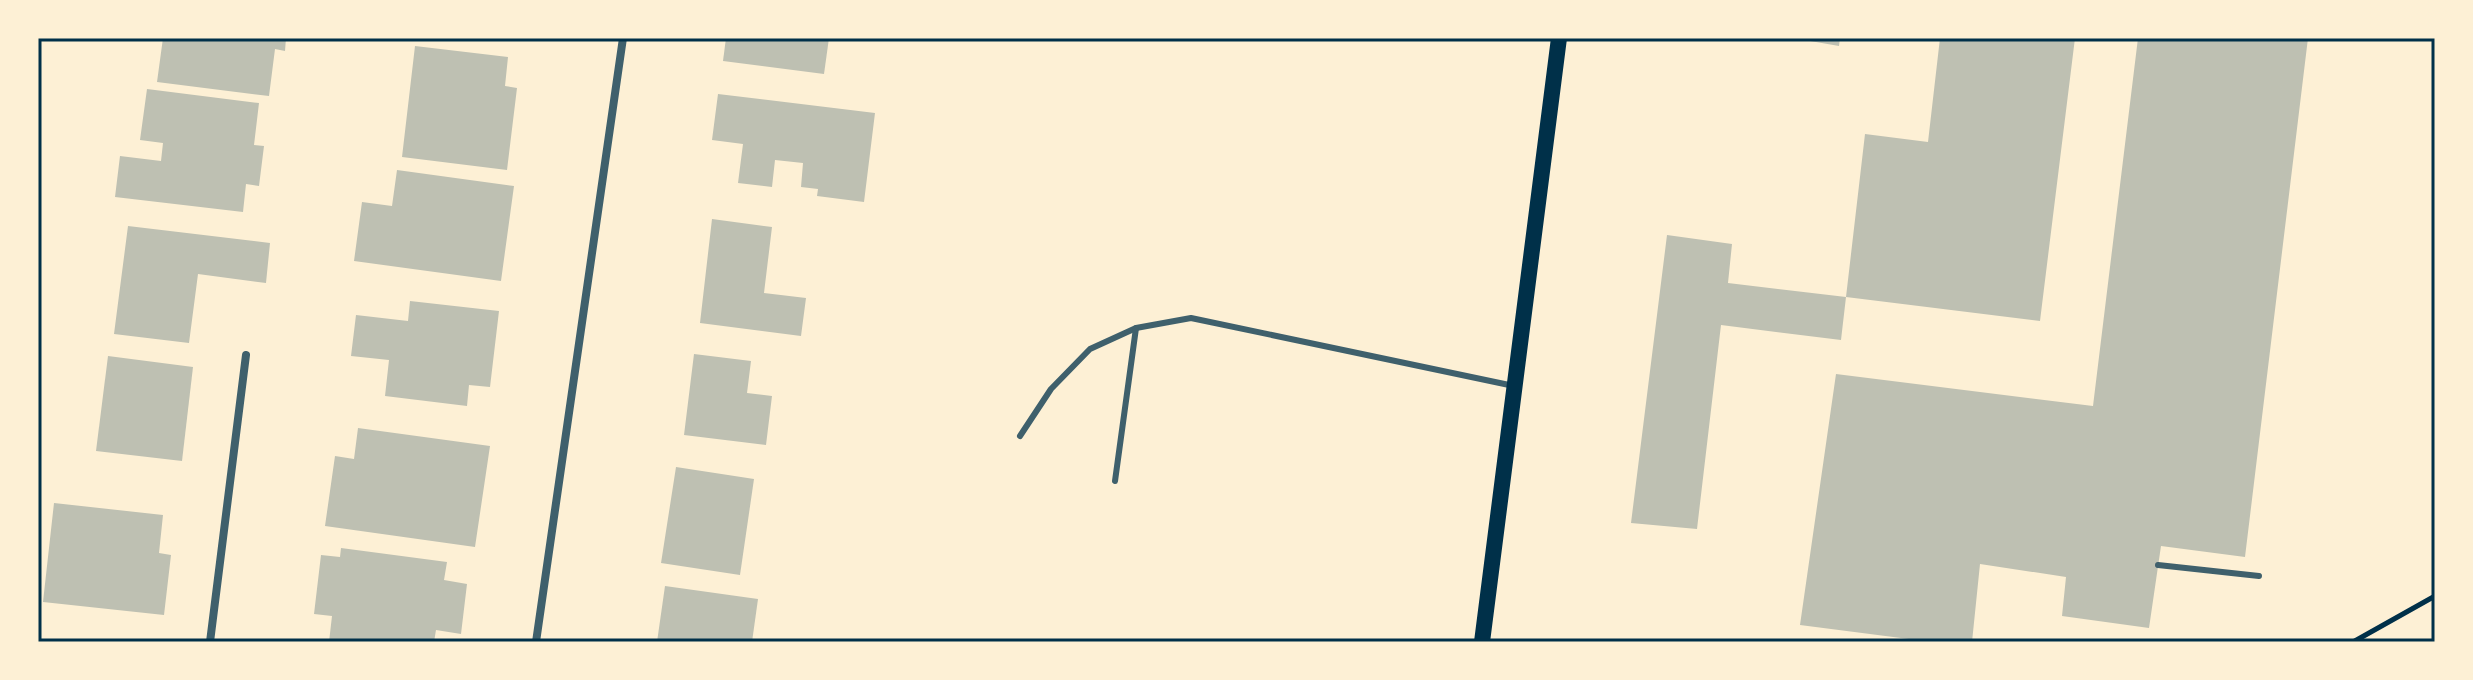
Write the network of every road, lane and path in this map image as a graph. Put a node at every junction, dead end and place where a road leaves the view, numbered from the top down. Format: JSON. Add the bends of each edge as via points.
{"nodes":[{"id":1,"x":623,"y":38,"type":"edge"},
{"id":2,"x":1559,"y":38,"type":"edge"},
{"id":3,"x":1136,"y":328,"type":"junction"},
{"id":4,"x":246,"y":355,"type":"dead end"},
{"id":5,"x":1514,"y":386,"type":"junction"},
{"id":6,"x":1020,"y":436,"type":"dead end"},
{"id":7,"x":1115,"y":481,"type":"dead end"},
{"id":8,"x":2158,"y":565,"type":"dead end"},
{"id":9,"x":2259,"y":576,"type":"dead end"},
{"id":10,"x":2435,"y":596,"type":"edge"},
{"id":11,"x":210,"y":642,"type":"edge"},
{"id":12,"x":536,"y":642,"type":"edge"},
{"id":13,"x":1482,"y":642,"type":"edge"},
{"id":14,"x":2353,"y":642,"type":"edge"}],
"edges":[{"from":1,"to":12,"type":"street"},
{"from":2,"to":5,"type":"main road"},
{"from":3,"to":5,"type":"lane","via":[[1191,318]]},
{"from":3,"to":6,"type":"lane","via":[[1090,349],[1051,389]]},
{"from":3,"to":7,"type":"lane"},
{"from":4,"to":11,"type":"street"},
{"from":5,"to":13,"type":"main road"},
{"from":8,"to":9,"type":"lane"},
{"from":10,"to":14,"type":"path"}]}
